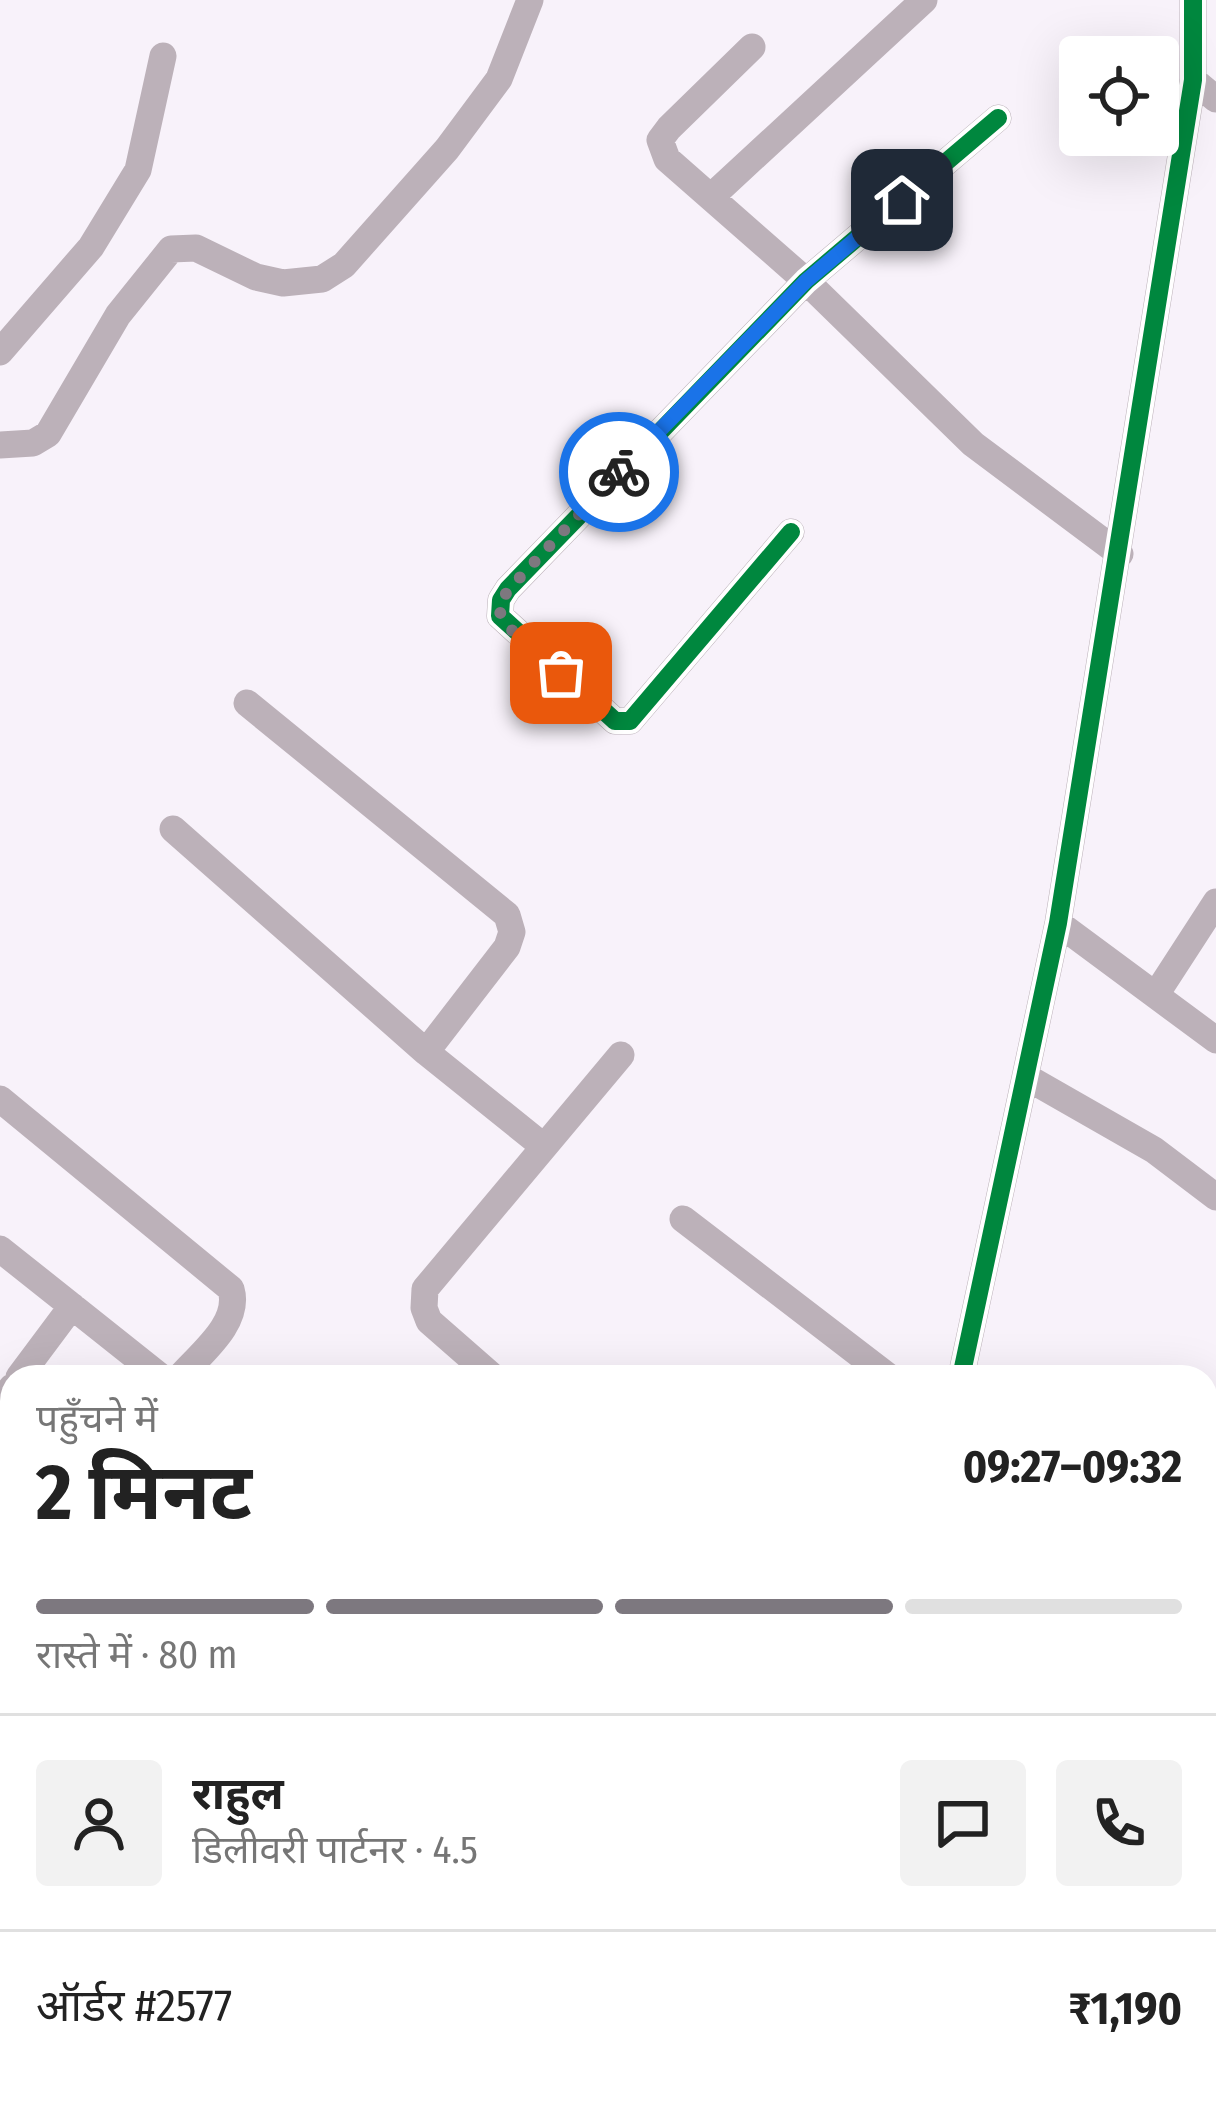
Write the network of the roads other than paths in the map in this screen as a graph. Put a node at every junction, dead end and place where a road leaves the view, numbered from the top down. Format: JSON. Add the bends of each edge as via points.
{"nodes":[{"id":1,"x":530,"y":0,"type":"edge"},
{"id":2,"x":924,"y":0,"type":"edge"},
{"id":3,"x":1193,"y":0,"type":"edge"},
{"id":4,"x":752,"y":47,"type":"dead end"},
{"id":5,"x":163,"y":56,"type":"dead end"},
{"id":6,"x":1192,"y":80,"type":"junction"},
{"id":7,"x":1216,"y":99,"type":"edge"},
{"id":8,"x":998,"y":118,"type":"dead end"},
{"id":9,"x":711,"y":197,"type":"junction"},
{"id":10,"x":806,"y":281,"type":"junction"},
{"id":11,"x":0,"y":352,"type":"edge"},
{"id":12,"x":0,"y":445,"type":"edge"},
{"id":13,"x":791,"y":532,"type":"dead end"},
{"id":14,"x":1120,"y":554,"type":"junction"},
{"id":15,"x":247,"y":703,"type":"dead end"},
{"id":16,"x":172,"y":829,"type":"dead end"},
{"id":17,"x":1216,"y":902,"type":"edge"},
{"id":18,"x":1058,"y":923,"type":"junction"},
{"id":19,"x":1157,"y":993,"type":"junction"},
{"id":20,"x":1216,"y":1040,"type":"edge"},
{"id":21,"x":426,"y":1052,"type":"junction"},
{"id":22,"x":621,"y":1055,"type":"dead end"},
{"id":23,"x":1028,"y":1078,"type":"junction"},
{"id":24,"x":0,"y":1099,"type":"edge"},
{"id":25,"x":543,"y":1146,"type":"junction"},
{"id":26,"x":1216,"y":1197,"type":"edge"},
{"id":27,"x":683,"y":1219,"type":"dead end"},
{"id":28,"x":0,"y":1250,"type":"edge"},
{"id":29,"x":72,"y":1306,"type":"junction"},
{"id":30,"x":29,"y":1365,"type":"edge"},
{"id":31,"x":146,"y":1365,"type":"edge"},
{"id":32,"x":191,"y":1365,"type":"edge"},
{"id":33,"x":480,"y":1365,"type":"edge"},
{"id":34,"x":873,"y":1365,"type":"edge"},
{"id":35,"x":964,"y":1365,"type":"edge"}],
"edges":[{"from":1,"to":12,"type":"street","via":[[499,79],[344,265],[322,279],[283,283],[196,248],[171,249],[118,315],[48,434]]},
{"from":2,"to":9,"type":"street"},
{"from":3,"to":6,"type":"street"},
{"from":4,"to":9,"type":"street","via":[[660,140],[667,158]]},
{"from":5,"to":11,"type":"street","via":[[138,170],[91,247]]},
{"from":6,"to":7,"type":"street"},
{"from":6,"to":14,"type":"street"},
{"from":8,"to":10,"type":"street"},
{"from":9,"to":10,"type":"street"},
{"from":10,"to":13,"type":"street","via":[[508,590],[500,616],[615,721],[630,721]]},
{"from":10,"to":14,"type":"street","via":[[973,444]]},
{"from":14,"to":18,"type":"street"},
{"from":15,"to":21,"type":"street","via":[[507,915],[507,946]]},
{"from":16,"to":21,"type":"street"},
{"from":17,"to":19,"type":"street"},
{"from":18,"to":19,"type":"street"},
{"from":18,"to":23,"type":"street"},
{"from":19,"to":20,"type":"street"},
{"from":21,"to":25,"type":"street"},
{"from":22,"to":25,"type":"street"},
{"from":23,"to":26,"type":"street","via":[[1154,1150]]},
{"from":23,"to":35,"type":"street"},
{"from":24,"to":32,"type":"street","via":[[231,1288],[224,1328]]},
{"from":25,"to":33,"type":"street","via":[[446,1258],[423,1298],[429,1321]]},
{"from":27,"to":34,"type":"street"},
{"from":28,"to":29,"type":"street"},
{"from":29,"to":30,"type":"street"},
{"from":29,"to":31,"type":"street"}]}
